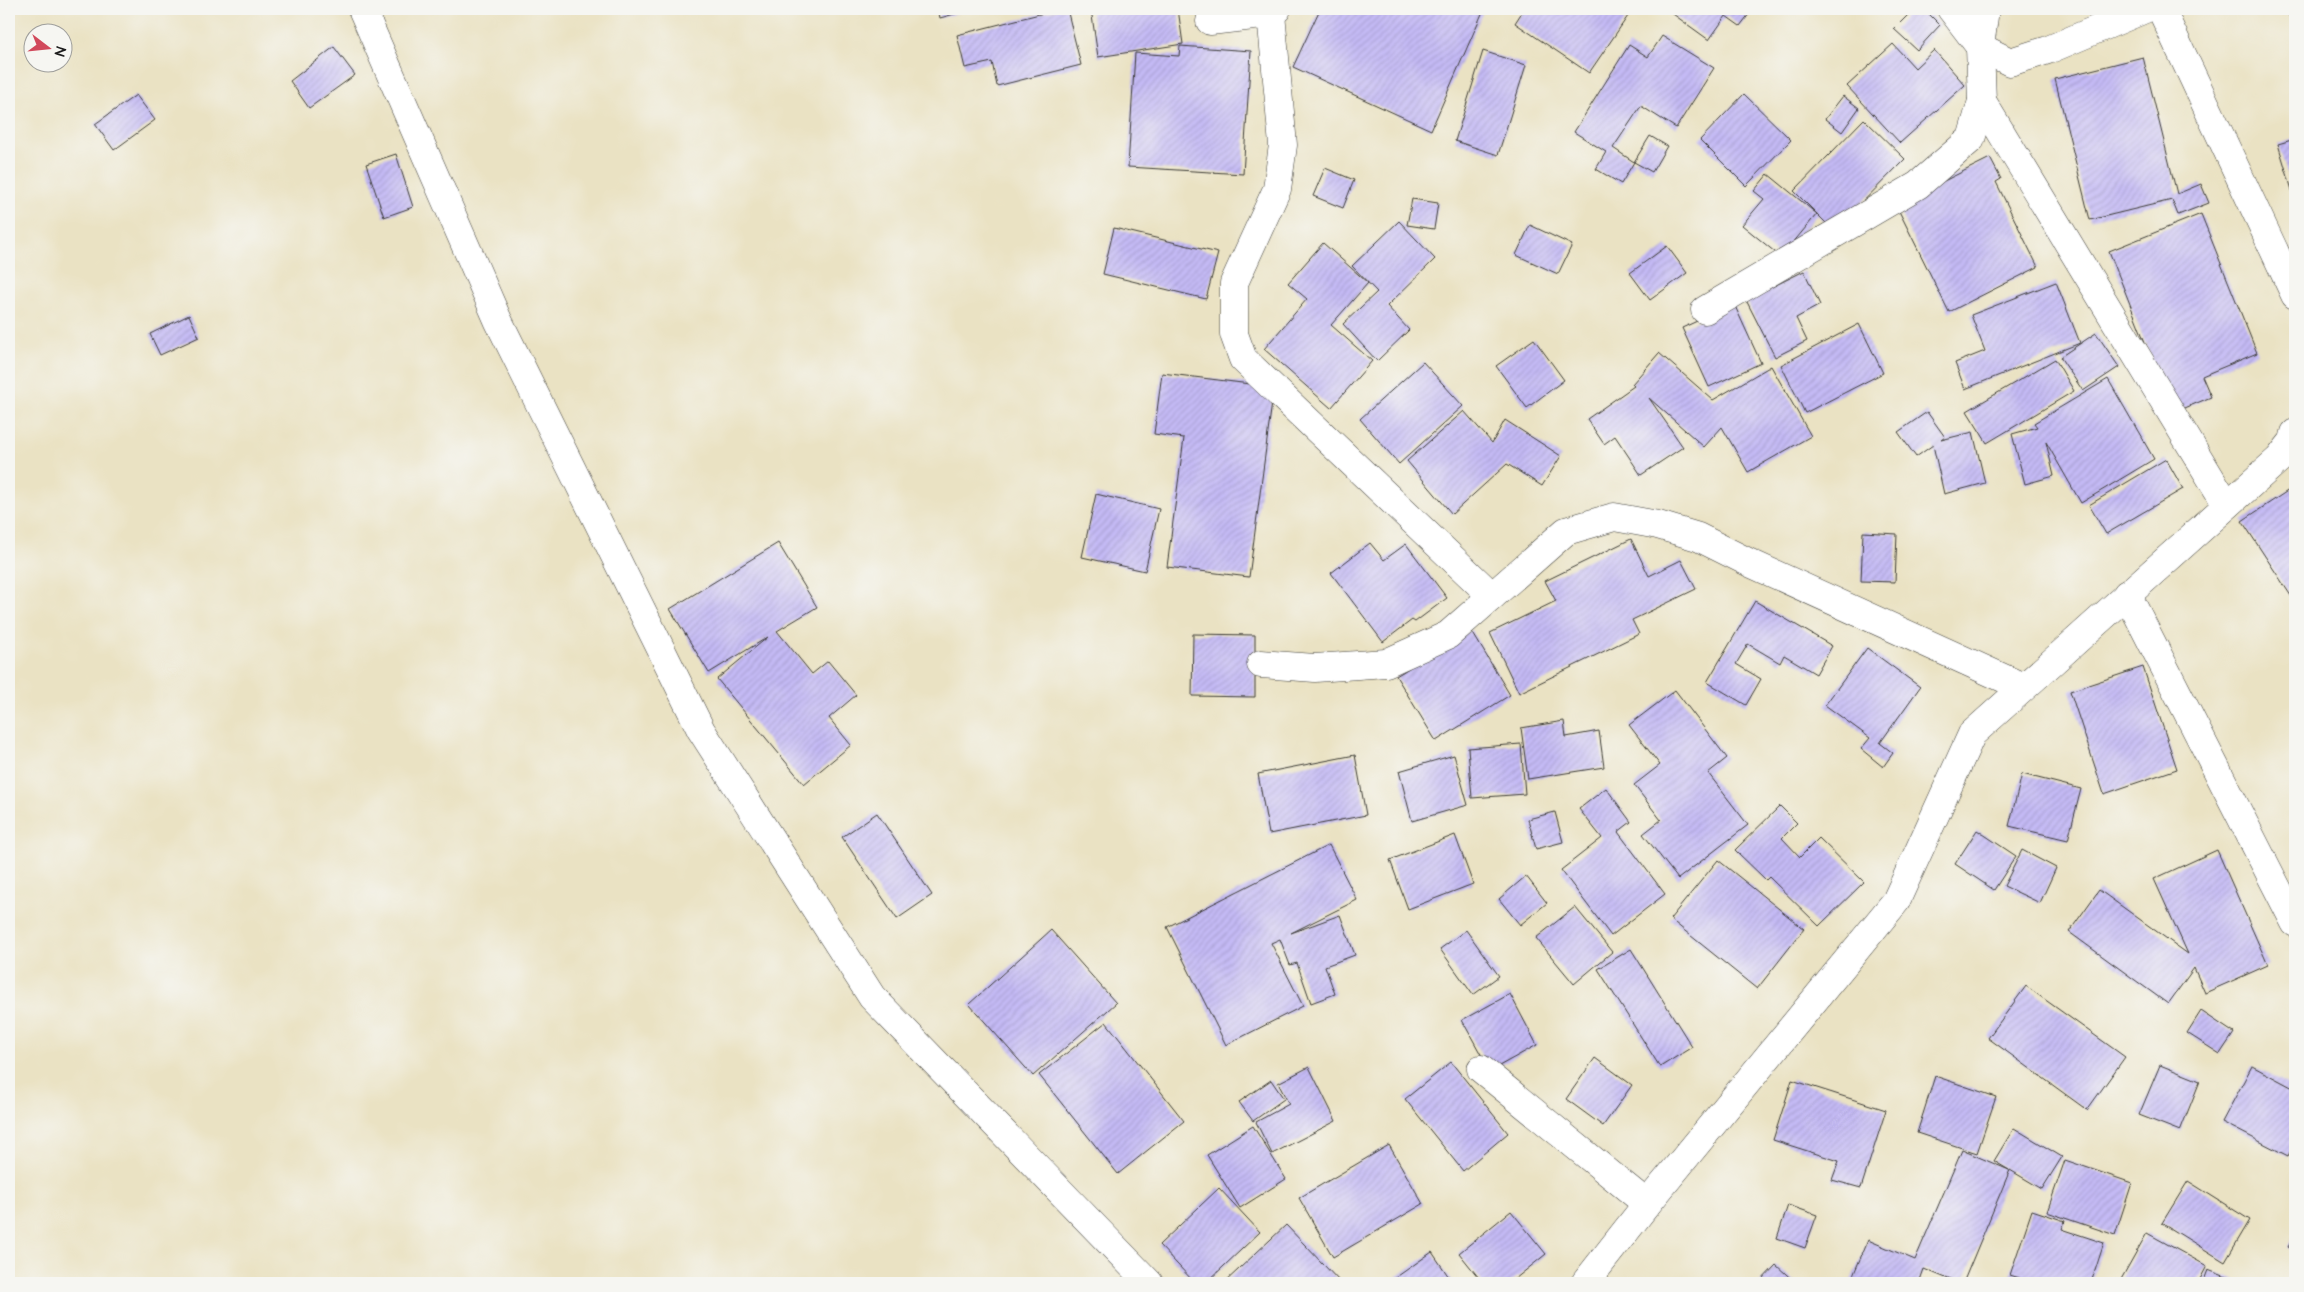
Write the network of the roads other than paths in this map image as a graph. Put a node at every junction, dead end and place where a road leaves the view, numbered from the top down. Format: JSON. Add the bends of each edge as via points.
{"nodes":[{"id":1,"x":362,"y":9,"type":"edge"},
{"id":2,"x":1951,"y":9,"type":"edge"},
{"id":3,"x":1985,"y":9,"type":"edge"},
{"id":4,"x":2145,"y":9,"type":"edge"},
{"id":5,"x":2161,"y":9,"type":"edge"},
{"id":6,"x":1274,"y":11,"type":"edge"},
{"id":7,"x":1210,"y":20,"type":"dead end"},
{"id":8,"x":1980,"y":47,"type":"junction"},
{"id":9,"x":1982,"y":100,"type":"junction"},
{"id":10,"x":2295,"y":295,"type":"edge"},
{"id":11,"x":1705,"y":310,"type":"dead end"},
{"id":12,"x":2295,"y":432,"type":"edge"},
{"id":13,"x":2227,"y":505,"type":"junction"},
{"id":14,"x":2128,"y":594,"type":"junction"},
{"id":15,"x":1492,"y":596,"type":"junction"},
{"id":16,"x":1261,"y":664,"type":"dead end"},
{"id":17,"x":2023,"y":687,"type":"junction"},
{"id":18,"x":2295,"y":923,"type":"edge"},
{"id":19,"x":1482,"y":1069,"type":"dead end"},
{"id":20,"x":1647,"y":1204,"type":"junction"},
{"id":21,"x":1149,"y":1283,"type":"edge"},
{"id":22,"x":1586,"y":1283,"type":"edge"}],
"edges":[{"from":1,"to":21,"type":"street","via":[[498,320],[702,730],[872,997]]},
{"from":2,"to":8,"type":"street"},
{"from":3,"to":8,"type":"street"},
{"from":4,"to":8,"type":"street","via":[[2048,50],[2010,62]]},
{"from":5,"to":10,"type":"street"},
{"from":6,"to":7,"type":"street"},
{"from":6,"to":15,"type":"street","via":[[1283,145],[1277,189],[1234,283],[1234,334],[1243,359]]},
{"from":8,"to":9,"type":"street"},
{"from":9,"to":11,"type":"street","via":[[1971,139],[1918,185]]},
{"from":9,"to":13,"type":"street"},
{"from":12,"to":13,"type":"street","via":[[2293,441],[2279,459]]},
{"from":13,"to":14,"type":"street"},
{"from":14,"to":17,"type":"street"},
{"from":14,"to":18,"type":"street"},
{"from":15,"to":16,"type":"street","via":[[1448,635],[1386,663],[1314,668]]},
{"from":15,"to":17,"type":"street","via":[[1566,531],[1614,517],[1698,537]]},
{"from":17,"to":20,"type":"street","via":[[1972,734],[1896,901]]},
{"from":19,"to":20,"type":"street"},
{"from":20,"to":22,"type":"street"}]}
